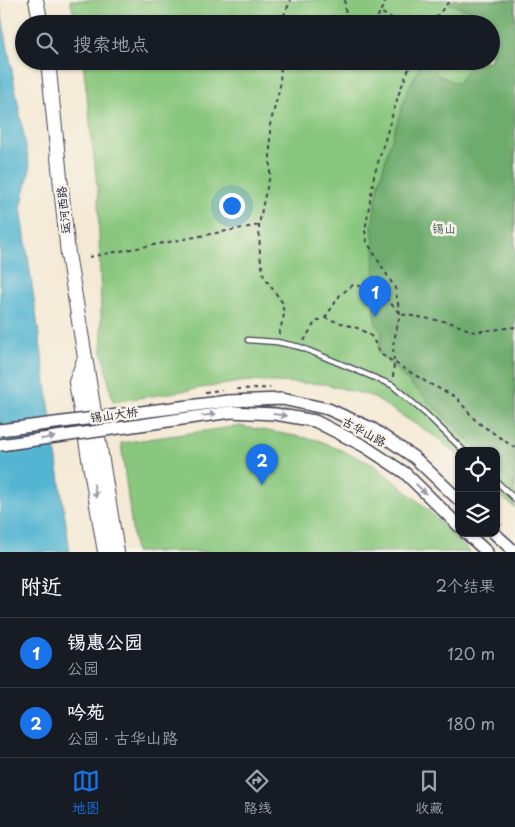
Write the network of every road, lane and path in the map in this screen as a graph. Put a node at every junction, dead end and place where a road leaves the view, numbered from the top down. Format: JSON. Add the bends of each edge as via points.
{"nodes":[{"id":1,"x":36,"y":0,"type":"edge"},
{"id":2,"x":291,"y":0,"type":"edge"},
{"id":3,"x":345,"y":0,"type":"edge"},
{"id":4,"x":386,"y":0,"type":"edge"},
{"id":5,"x":450,"y":0,"type":"edge"},
{"id":6,"x":380,"y":12,"type":"junction"},
{"id":7,"x":39,"y":15,"type":"edge"},
{"id":8,"x":284,"y":15,"type":"edge"},
{"id":9,"x":347,"y":15,"type":"edge"},
{"id":10,"x":378,"y":15,"type":"edge"},
{"id":11,"x":386,"y":15,"type":"edge"},
{"id":12,"x":438,"y":15,"type":"edge"},
{"id":13,"x":49,"y":70,"type":"edge"},
{"id":14,"x":281,"y":70,"type":"edge"},
{"id":15,"x":408,"y":70,"type":"edge"},
{"id":16,"x":260,"y":226,"type":"junction"},
{"id":17,"x":89,"y":257,"type":"dead end"},
{"id":18,"x":400,"y":314,"type":"junction"},
{"id":19,"x":325,"y":318,"type":"junction"},
{"id":20,"x":515,"y":327,"type":"edge"},
{"id":21,"x":248,"y":340,"type":"dead end"},
{"id":22,"x":277,"y":342,"type":"junction"},
{"id":23,"x":300,"y":347,"type":"junction"},
{"id":24,"x":85,"y":357,"type":"junction"},
{"id":25,"x":394,"y":363,"type":"junction"},
{"id":26,"x":392,"y":385,"type":"junction"},
{"id":27,"x":229,"y":406,"type":"junction"},
{"id":28,"x":0,"y":430,"type":"edge"},
{"id":29,"x":0,"y":445,"type":"edge"},
{"id":30,"x":460,"y":447,"type":"edge"},
{"id":31,"x":515,"y":448,"type":"edge"},
{"id":32,"x":500,"y":485,"type":"edge"},
{"id":33,"x":455,"y":496,"type":"edge"},
{"id":34,"x":515,"y":499,"type":"edge"},
{"id":35,"x":455,"y":522,"type":"edge"},
{"id":36,"x":470,"y":537,"type":"edge"},
{"id":37,"x":498,"y":537,"type":"edge"},
{"id":38,"x":105,"y":552,"type":"edge"},
{"id":39,"x":117,"y":552,"type":"edge"},
{"id":40,"x":487,"y":552,"type":"edge"},
{"id":41,"x":515,"y":552,"type":"edge"}],
"edges":[{"from":1,"to":7,"type":"main road"},
{"from":2,"to":8,"type":"path"},
{"from":3,"to":9,"type":"path"},
{"from":4,"to":6,"type":"path"},
{"from":5,"to":12,"type":"path"},
{"from":6,"to":10,"type":"path"},
{"from":6,"to":11,"type":"path"},
{"from":13,"to":24,"type":"main road","name":"运河西路","via":[[68,254]]},
{"from":14,"to":16,"type":"path","via":[[280,88],[270,125],[270,176]]},
{"from":15,"to":18,"type":"path","via":[[374,176],[365,231],[367,242],[395,288]]},
{"from":16,"to":17,"type":"path"},
{"from":16,"to":22,"type":"path","via":[[264,277],[282,302],[284,315]]},
{"from":18,"to":19,"type":"path","via":[[382,293],[353,285],[340,295]]},
{"from":18,"to":20,"type":"path","via":[[450,322],[474,332]]},
{"from":18,"to":25,"type":"path","via":[[393,345]]},
{"from":19,"to":23,"type":"path","via":[[315,322]]},
{"from":19,"to":25,"type":"path","via":[[360,329],[371,336],[382,354]]},
{"from":21,"to":22,"type":"lane"},
{"from":22,"to":23,"type":"lane"},
{"from":23,"to":26,"type":"lane"},
{"from":24,"to":38,"type":"main road","name":"运河西路","one_way":true,"via":[[76,382]]},
{"from":24,"to":39,"type":"main road","name":"运河西路"},
{"from":25,"to":26,"type":"path"},
{"from":25,"to":31,"type":"path","via":[[456,397],[476,421]]},
{"from":26,"to":30,"type":"lane"},
{"from":27,"to":28,"type":"main road","name":"锡山大桥","bridge":true},
{"from":29,"to":27,"type":"main road","name":"锡山大桥","one_way":true,"bridge":true},
{"from":27,"to":33,"type":"main road","name":"古华山路","via":[[282,399],[328,409],[373,429],[415,458]]},
{"from":27,"to":35,"type":"main road","name":"古华山路","one_way":true,"via":[[315,421],[364,446],[405,473]]},
{"from":32,"to":34,"type":"lane"},
{"from":36,"to":40,"type":"main road"},
{"from":37,"to":41,"type":"main road"}]}
